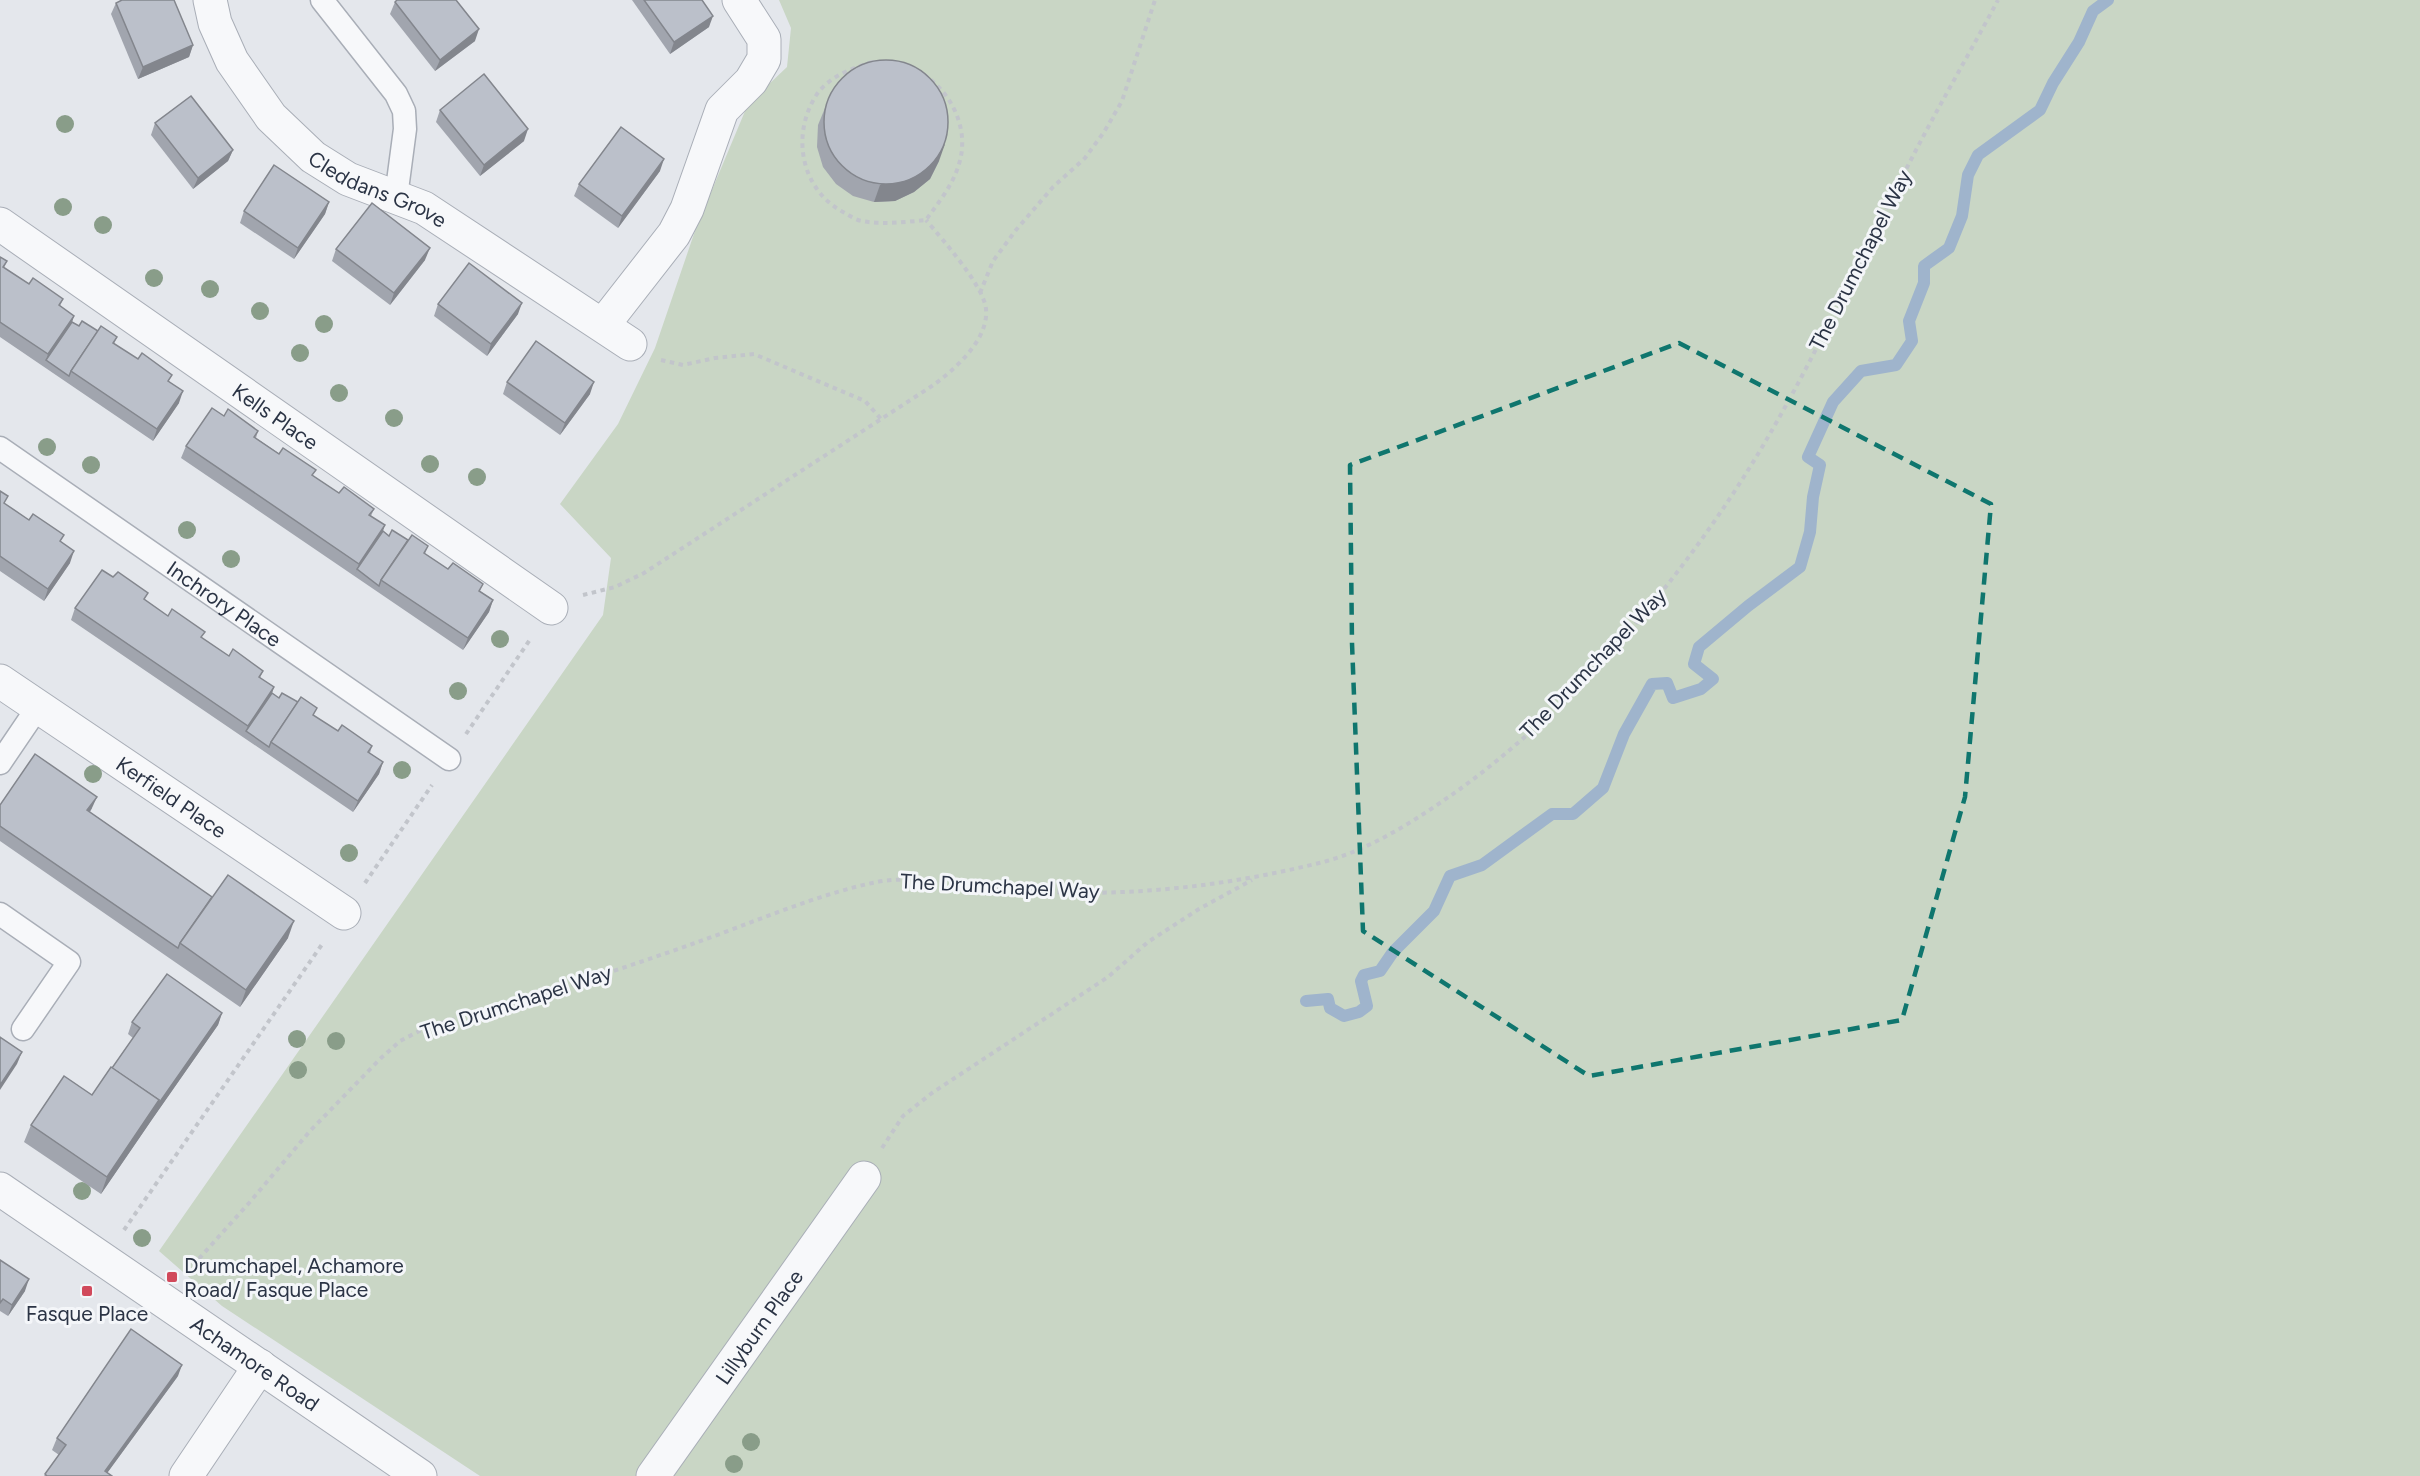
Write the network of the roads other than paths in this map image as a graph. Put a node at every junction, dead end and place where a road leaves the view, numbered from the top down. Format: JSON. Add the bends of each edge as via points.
{"nodes":[{"id":1,"x":210,"y":0,"type":"edge"},
{"id":2,"x":322,"y":0,"type":"edge"},
{"id":3,"x":739,"y":0,"type":"edge"},
{"id":4,"x":396,"y":197,"type":"junction"},
{"id":5,"x":0,"y":224,"type":"edge"},
{"id":6,"x":603,"y":325,"type":"junction"},
{"id":7,"x":630,"y":344,"type":"road end"},
{"id":8,"x":0,"y":448,"type":"edge"},
{"id":9,"x":551,"y":608,"type":"road end"},
{"id":10,"x":0,"y":681,"type":"edge"},
{"id":11,"x":38,"y":707,"type":"junction"},
{"id":12,"x":449,"y":759,"type":"dead end"},
{"id":13,"x":0,"y":763,"type":"edge"},
{"id":14,"x":344,"y":913,"type":"dead end"},
{"id":15,"x":0,"y":915,"type":"edge"},
{"id":16,"x":23,"y":1029,"type":"dead end"},
{"id":17,"x":864,"y":1178,"type":"road end"},
{"id":18,"x":0,"y":1189,"type":"edge"},
{"id":19,"x":260,"y":1366,"type":"junction"},
{"id":20,"x":186,"y":1476,"type":"edge"},
{"id":21,"x":420,"y":1476,"type":"edge"},
{"id":22,"x":653,"y":1476,"type":"edge"}],
"edges":[{"from":1,"to":4,"type":"street","name":"Cleddans Grove","via":[[215,23],[232,61],[272,117],[312,157],[348,178]]},
{"from":2,"to":4,"type":"lane","via":[[396,94],[404,111]]},
{"from":3,"to":6,"type":"street","via":[[764,39],[764,59],[751,81],[722,110],[687,209],[674,234]]},
{"from":4,"to":6,"type":"street","name":"Cleddans Grove","via":[[424,208]]},
{"from":5,"to":9,"type":"street","name":"Kells Place"},
{"from":6,"to":7,"type":"street","name":"Cleddans Grove"},
{"from":8,"to":12,"type":"lane","name":"Inchrory Place"},
{"from":10,"to":11,"type":"street","name":"Kerfield Place"},
{"from":11,"to":13,"type":"lane"},
{"from":11,"to":14,"type":"street","name":"Kerfield Place"},
{"from":15,"to":16,"type":"lane","via":[[69,962]]},
{"from":17,"to":22,"type":"street","name":"Lillyburn Place"},
{"from":18,"to":19,"type":"street","name":"Achamore Road"},
{"from":19,"to":20,"type":"street"},
{"from":19,"to":21,"type":"street","name":"Achamore Road"}]}
